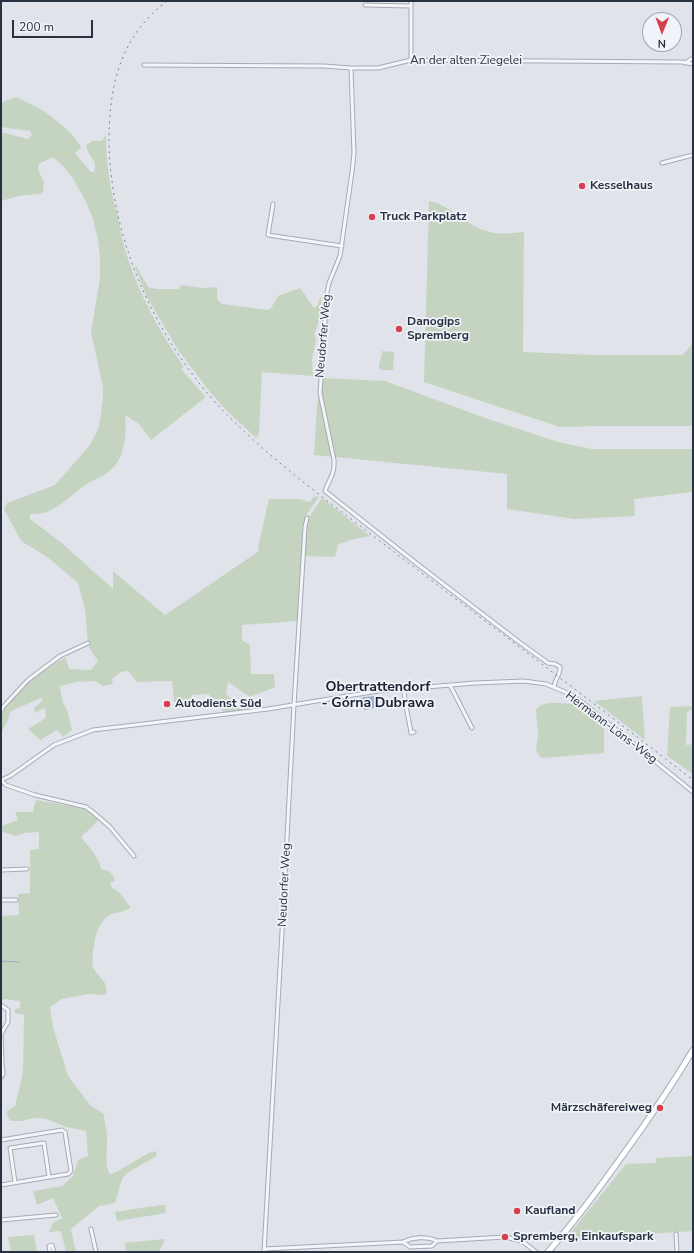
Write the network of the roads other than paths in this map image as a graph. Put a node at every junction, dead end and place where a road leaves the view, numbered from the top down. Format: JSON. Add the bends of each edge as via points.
{"nodes":[{"id":1,"x":411,"y":1,"type":"edge"},
{"id":2,"x":365,"y":5,"type":"dead end"},
{"id":3,"x":411,"y":6,"type":"junction"},
{"id":4,"x":693,"y":58,"type":"edge"},
{"id":5,"x":410,"y":60,"type":"junction"},
{"id":6,"x":685,"y":63,"type":"junction"},
{"id":7,"x":693,"y":64,"type":"edge"},
{"id":8,"x":144,"y":65,"type":"dead end"},
{"id":9,"x":351,"y":68,"type":"junction"},
{"id":10,"x":693,"y":155,"type":"edge"},
{"id":11,"x":662,"y":163,"type":"dead end"},
{"id":12,"x":273,"y":204,"type":"dead end"},
{"id":13,"x":342,"y":246,"type":"junction"},
{"id":14,"x":307,"y":518,"type":"dead end"},
{"id":15,"x":88,"y":643,"type":"dead end"},
{"id":16,"x":450,"y":685,"type":"junction"},
{"id":17,"x":554,"y":687,"type":"junction"},
{"id":18,"x":404,"y":688,"type":"junction"},
{"id":19,"x":294,"y":704,"type":"junction"},
{"id":20,"x":2,"y":706,"type":"edge"},
{"id":21,"x":1,"y":711,"type":"edge"},
{"id":22,"x":472,"y":728,"type":"dead end"},
{"id":23,"x":414,"y":732,"type":"dead end"},
{"id":24,"x":1,"y":780,"type":"edge"},
{"id":25,"x":693,"y":792,"type":"edge"},
{"id":26,"x":134,"y":856,"type":"dead end"},
{"id":27,"x":27,"y":869,"type":"dead end"},
{"id":28,"x":1,"y":870,"type":"edge"},
{"id":29,"x":1,"y":900,"type":"edge"},
{"id":30,"x":16,"y":900,"type":"dead end"},
{"id":31,"x":1,"y":1005,"type":"edge"},
{"id":32,"x":693,"y":1050,"type":"edge"},
{"id":33,"x":2,"y":1062,"type":"edge"},
{"id":34,"x":1,"y":1077,"type":"edge"},
{"id":35,"x":1,"y":1140,"type":"edge"},
{"id":36,"x":49,"y":1177,"type":"junction"},
{"id":37,"x":15,"y":1182,"type":"junction"},
{"id":38,"x":1,"y":1185,"type":"edge"},
{"id":39,"x":56,"y":1215,"type":"dead end"},
{"id":40,"x":1,"y":1220,"type":"edge"},
{"id":41,"x":91,"y":1229,"type":"dead end"},
{"id":42,"x":676,"y":1234,"type":"dead end"},
{"id":43,"x":437,"y":1241,"type":"junction"},
{"id":44,"x":403,"y":1242,"type":"junction"},
{"id":45,"x":265,"y":1250,"type":"edge"},
{"id":46,"x":50,"y":1252,"type":"edge"},
{"id":47,"x":54,"y":1252,"type":"edge"},
{"id":48,"x":96,"y":1252,"type":"edge"},
{"id":49,"x":536,"y":1252,"type":"edge"},
{"id":50,"x":548,"y":1252,"type":"edge"},
{"id":51,"x":676,"y":1252,"type":"edge"}],
"edges":[{"from":1,"to":3,"type":"street"},
{"from":2,"to":3,"type":"street"},
{"from":3,"to":5,"type":"street"},
{"from":4,"to":6,"type":"street"},
{"from":5,"to":6,"type":"street","name":"An der alten Ziegelei"},
{"from":5,"to":9,"type":"street","name":"An der alten Ziegelei","via":[[378,68]]},
{"from":6,"to":7,"type":"street","name":"An der alten Ziegelei"},
{"from":8,"to":9,"type":"street","name":"An der alten Ziegelei"},
{"from":9,"to":13,"type":"street","name":"Neudorfer Weg","via":[[354,153]]},
{"from":10,"to":11,"type":"street"},
{"from":12,"to":13,"type":"street","via":[[268,235]]},
{"from":13,"to":17,"type":"street","name":"Neudorfer Weg","via":[[327,292],[320,384],[320,396],[335,467],[325,491],[519,642],[548,663],[560,667]]},
{"from":14,"to":19,"type":"street","name":"Neudorfer Weg"},
{"from":15,"to":20,"type":"street","via":[[60,656],[28,680]]},
{"from":16,"to":17,"type":"street","name":"Hermann-Löns-Weg","via":[[524,681]]},
{"from":16,"to":18,"type":"street","name":"Hermann-Löns-Weg"},
{"from":16,"to":22,"type":"street"},
{"from":17,"to":25,"type":"street","name":"Hermann-Löns-Weg","via":[[583,703]]},
{"from":18,"to":19,"type":"street","name":"Hermann-Löns-Weg"},
{"from":18,"to":23,"type":"street","via":[[411,733]]},
{"from":19,"to":24,"type":"street","name":"Hermann-Löns-Weg","via":[[93,730],[54,746]]},
{"from":19,"to":45,"type":"street","name":"Neudorfer Weg"},
{"from":20,"to":21,"type":"street"},
{"from":24,"to":26,"type":"street","via":[[6,785],[36,795],[86,807],[110,827]]},
{"from":27,"to":28,"type":"street"},
{"from":29,"to":30,"type":"street"},
{"from":31,"to":33,"type":"street","via":[[8,1010],[8,1022],[1,1034]]},
{"from":32,"to":50,"type":"main road","via":[[607,1178]]},
{"from":33,"to":34,"type":"street"},
{"from":35,"to":36,"type":"street","via":[[62,1130],[65,1132],[71,1171],[68,1174]]},
{"from":36,"to":37,"type":"street"},
{"from":36,"to":37,"type":"street","via":[[44,1143],[10,1148]]},
{"from":37,"to":38,"type":"street"},
{"from":39,"to":40,"type":"street"},
{"from":41,"to":48,"type":"street"},
{"from":42,"to":51,"type":"street"},
{"from":43,"to":44,"type":"street","via":[[430,1237]]},
{"from":43,"to":44,"type":"street","via":[[432,1246],[410,1246]]},
{"from":43,"to":49,"type":"street","via":[[505,1237],[522,1241]]},
{"from":44,"to":45,"type":"street"},
{"from":46,"to":47,"type":"street","via":[[49,1246],[52,1245]]}]}
